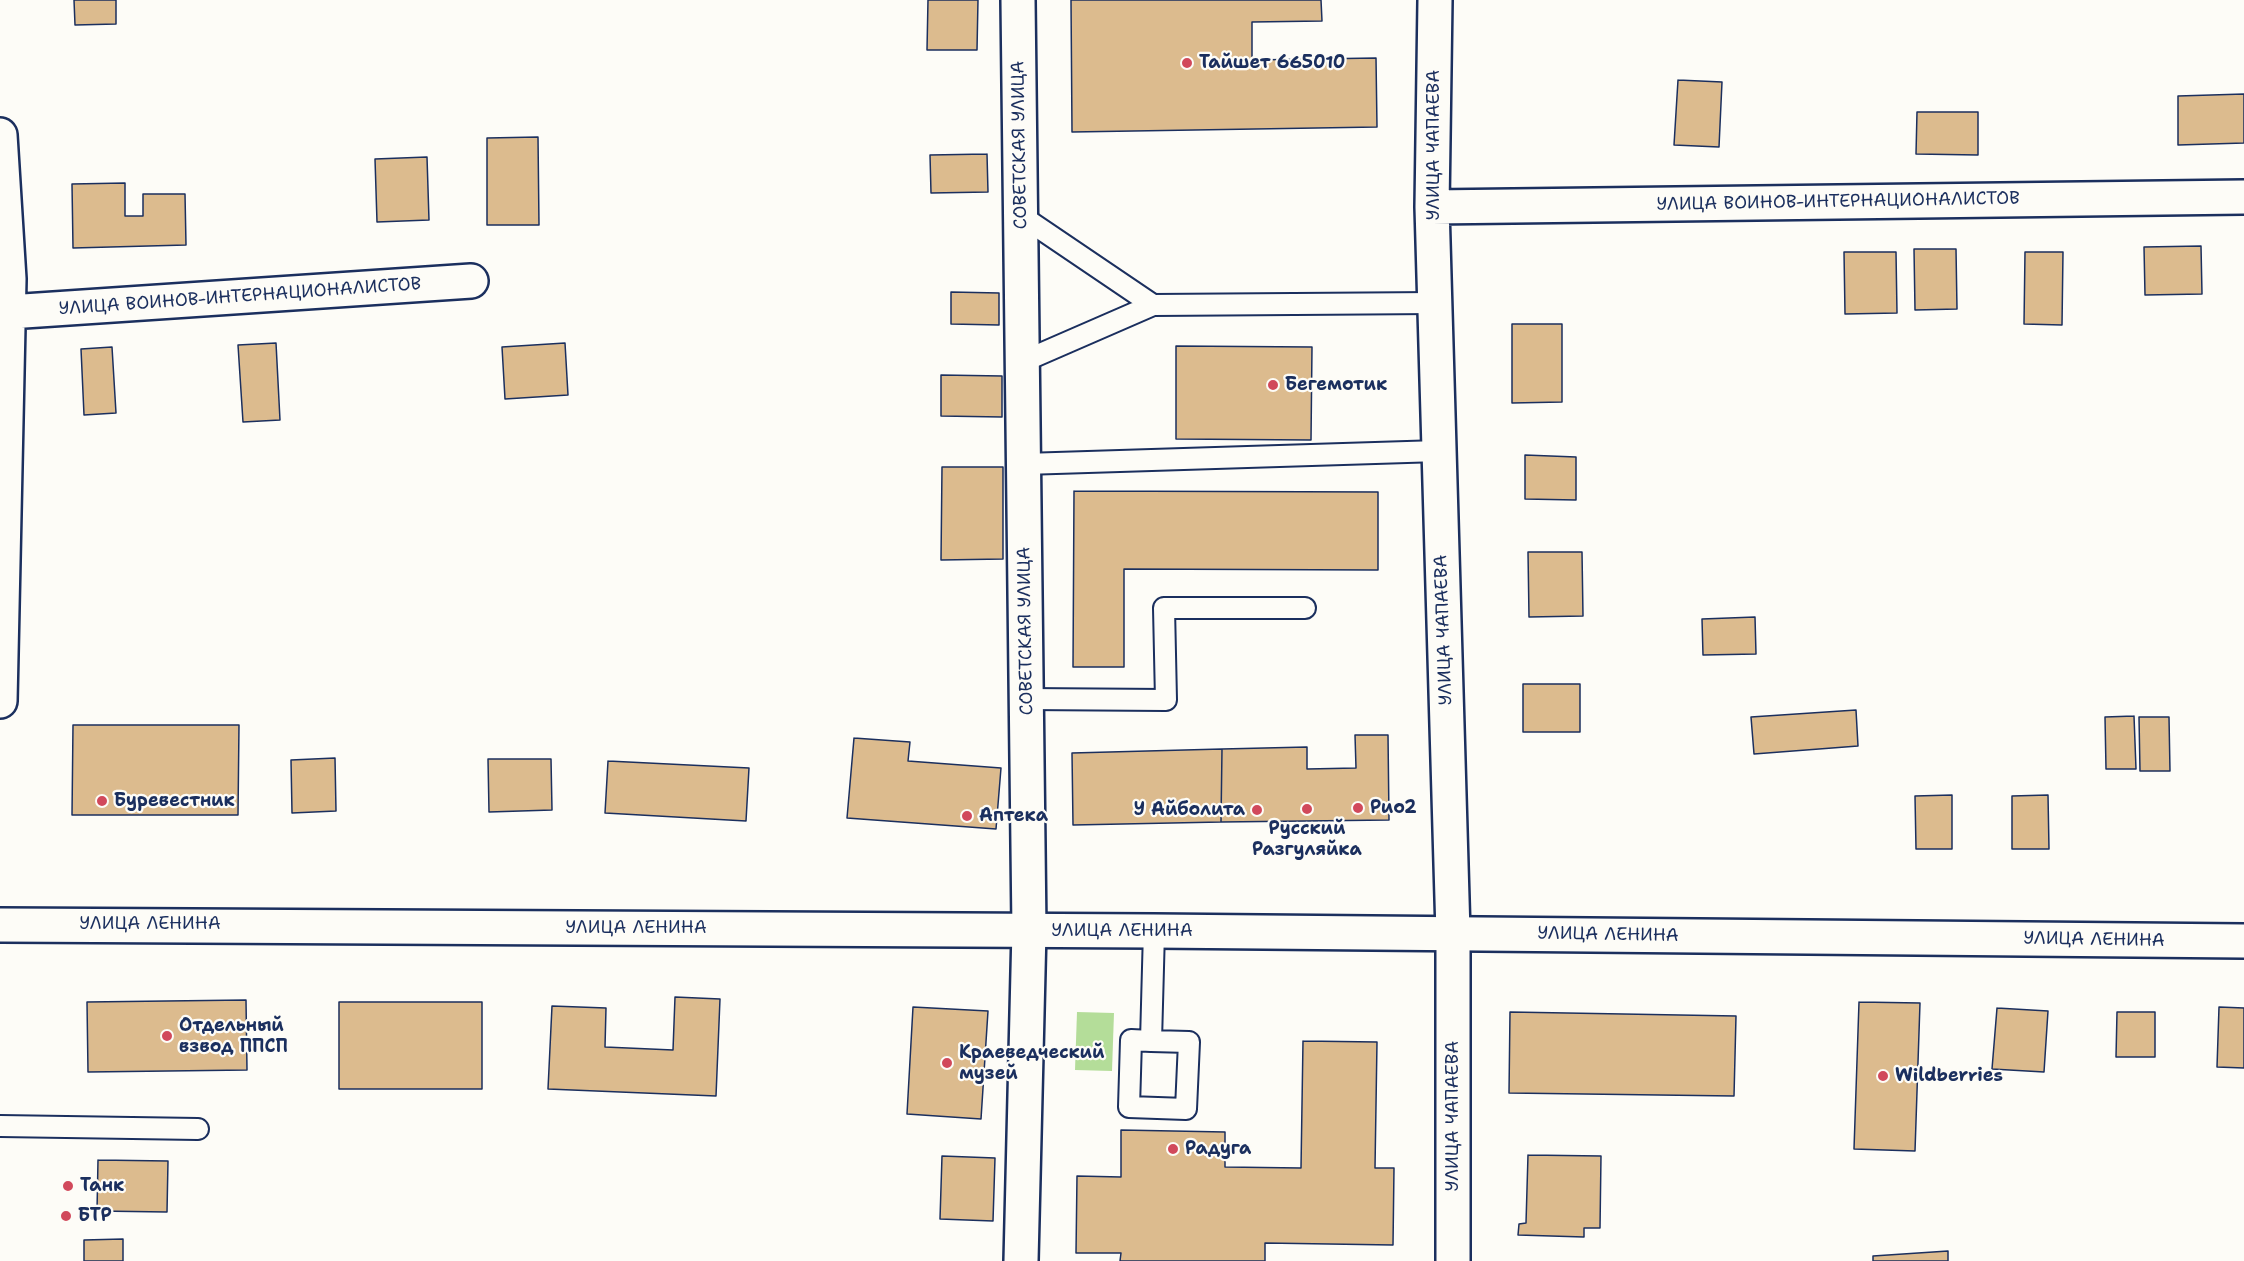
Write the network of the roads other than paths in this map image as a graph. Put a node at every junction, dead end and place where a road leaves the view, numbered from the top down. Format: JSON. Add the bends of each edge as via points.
{"nodes":[{"id":1,"x":1018,"y":0,"type":"edge"},
{"id":2,"x":1435,"y":0,"type":"edge"},
{"id":3,"x":0,"y":135,"type":"edge"},
{"id":4,"x":2244,"y":197,"type":"edge"},
{"id":5,"x":1432,"y":207,"type":"junction"},
{"id":6,"x":1020,"y":215,"type":"junction"},
{"id":7,"x":5,"y":278,"type":"edge"},
{"id":8,"x":471,"y":281,"type":"dead end"},
{"id":9,"x":1435,"y":303,"type":"junction"},
{"id":10,"x":1154,"y":305,"type":"junction"},
{"id":11,"x":9,"y":312,"type":"junction"},
{"id":12,"x":1022,"y":362,"type":"junction"},
{"id":13,"x":1439,"y":451,"type":"junction"},
{"id":14,"x":1024,"y":464,"type":"junction"},
{"id":15,"x":1305,"y":608,"type":"dead end"},
{"id":16,"x":1026,"y":699,"type":"junction"},
{"id":17,"x":0,"y":701,"type":"edge"},
{"id":18,"x":0,"y":925,"type":"edge"},
{"id":19,"x":1029,"y":930,"type":"junction"},
{"id":20,"x":1154,"y":931,"type":"junction"},
{"id":21,"x":1453,"y":933,"type":"junction"},
{"id":22,"x":2244,"y":941,"type":"edge"},
{"id":23,"x":1151,"y":1041,"type":"junction"},
{"id":24,"x":0,"y":1126,"type":"edge"},
{"id":25,"x":198,"y":1129,"type":"dead end"},
{"id":26,"x":1021,"y":1261,"type":"edge"},
{"id":27,"x":1453,"y":1261,"type":"edge"}],
"edges":[{"from":1,"to":6,"type":"street","name":"СОВЕТСКАЯ УЛИЦА"},
{"from":2,"to":5,"type":"street","name":"УЛИЦА ЧАПАЕВА"},
{"from":3,"to":7,"type":"street"},
{"from":4,"to":5,"type":"street","name":"УЛИЦА ВОИНОВ-ИНТЕРНАЦИОНАЛИСТОВ"},
{"from":5,"to":9,"type":"street","name":"УЛИЦА ЧАПАЕВА"},
{"from":6,"to":10,"type":"lane"},
{"from":6,"to":12,"type":"street","name":"СОВЕТСКАЯ УЛИЦА"},
{"from":7,"to":11,"type":"street"},
{"from":8,"to":11,"type":"street","name":"УЛИЦА ВОИНОВ-ИНТЕРНАЦИОНАЛИСТОВ"},
{"from":9,"to":10,"type":"lane"},
{"from":9,"to":13,"type":"street","name":"УЛИЦА ЧАПАЕВА"},
{"from":10,"to":12,"type":"lane"},
{"from":11,"to":17,"type":"street"},
{"from":12,"to":14,"type":"street","name":"СОВЕТСКАЯ УЛИЦА"},
{"from":13,"to":14,"type":"lane"},
{"from":13,"to":21,"type":"street","name":"УЛИЦА ЧАПАЕВА"},
{"from":14,"to":16,"type":"street","name":"СОВЕТСКАЯ УЛИЦА"},
{"from":15,"to":16,"type":"lane","via":[[1164,608],[1166,700]]},
{"from":16,"to":19,"type":"street","name":"СОВЕТСКАЯ УЛИЦА"},
{"from":18,"to":19,"type":"street","name":"УЛИЦА ЛЕНИНА"},
{"from":19,"to":20,"type":"street","name":"УЛИЦА ЛЕНИНА"},
{"from":19,"to":26,"type":"street","name":"СОВЕТСКАЯ УЛИЦА"},
{"from":20,"to":21,"type":"street","name":"УЛИЦА ЛЕНИНА"},
{"from":20,"to":23,"type":"lane"},
{"from":21,"to":22,"type":"street","name":"УЛИЦА ЛЕНИНА"},
{"from":21,"to":27,"type":"street","name":"УЛИЦА ЧАПАЕВА"},
{"from":23,"to":23,"type":"lane","via":[[1131,1041],[1129,1107],[1186,1109],[1189,1042]]},
{"from":24,"to":25,"type":"lane"}]}
